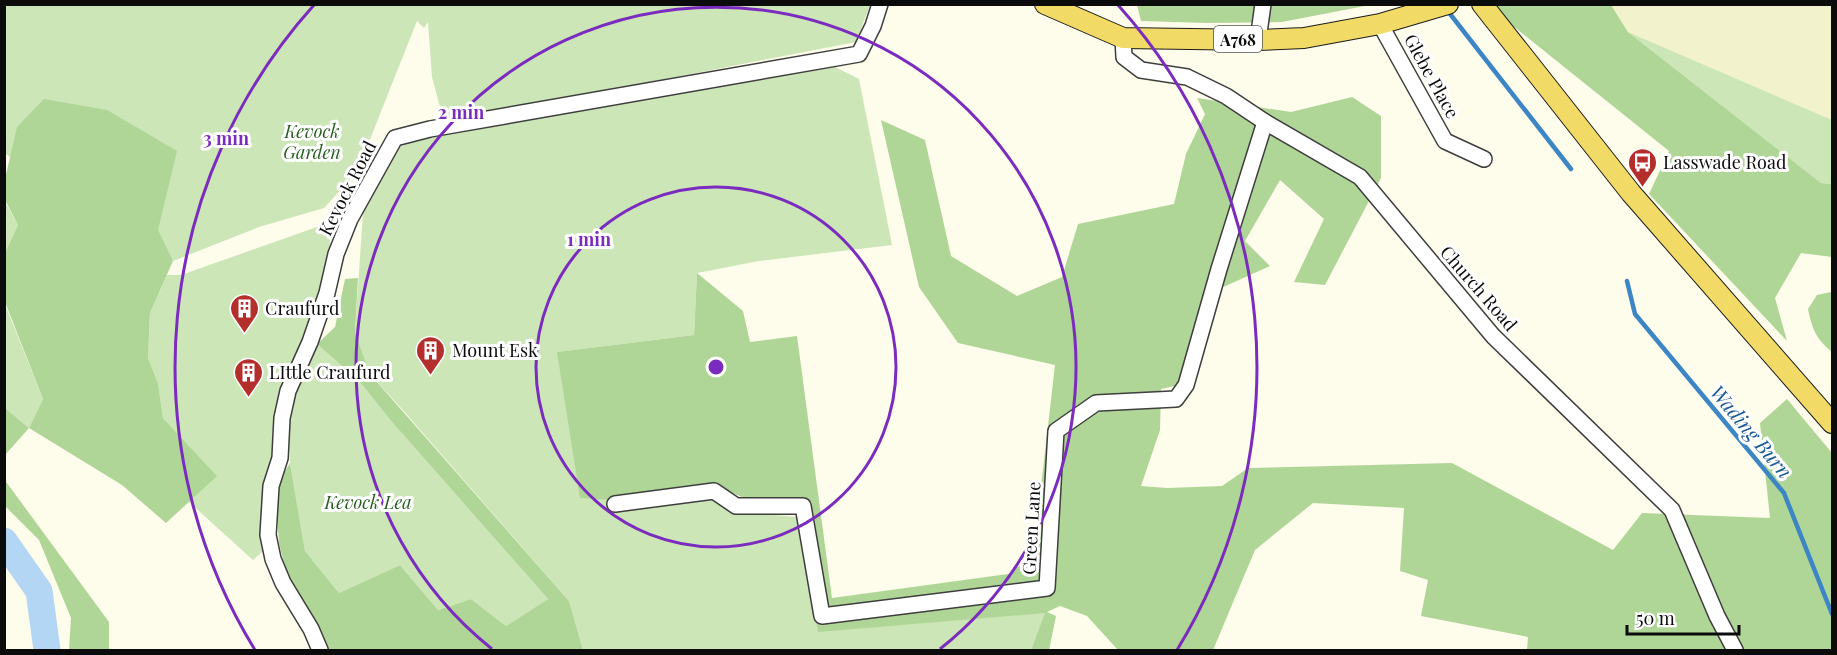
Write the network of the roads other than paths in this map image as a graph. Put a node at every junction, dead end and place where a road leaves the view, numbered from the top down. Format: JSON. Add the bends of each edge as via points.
{"nodes":[{"id":1,"x":880,"y":4,"type":"edge"},
{"id":2,"x":1045,"y":4,"type":"edge"},
{"id":3,"x":1263,"y":4,"type":"edge"},
{"id":4,"x":1482,"y":4,"type":"edge"},
{"id":5,"x":1441,"y":7,"type":"edge"},
{"id":6,"x":1380,"y":24,"type":"junction"},
{"id":7,"x":1123,"y":38,"type":"junction"},
{"id":8,"x":1258,"y":40,"type":"junction"},
{"id":9,"x":1265,"y":122,"type":"junction"},
{"id":10,"x":1484,"y":159,"type":"dead end"},
{"id":11,"x":1833,"y":423,"type":"edge"},
{"id":12,"x":615,"y":504,"type":"dead end"},
{"id":13,"x":320,"y":651,"type":"edge"},
{"id":14,"x":1735,"y":651,"type":"edge"}],
"edges":[{"from":1,"to":13,"type":"street","name":"Kevock Road","via":[[859,54],[395,138],[350,219],[336,254],[317,322],[288,391],[280,458],[271,486],[268,535],[273,559]]},
{"from":2,"to":7,"type":"main road","number":"A768"},
{"from":3,"to":8,"type":"street"},
{"from":4,"to":11,"type":"main road","via":[[1631,193]]},
{"from":5,"to":6,"type":"main road","number":"A768"},
{"from":6,"to":8,"type":"main road","number":"A768","via":[[1304,38]]},
{"from":6,"to":10,"type":"street","name":"Glebe Place","via":[[1445,141]]},
{"from":7,"to":8,"type":"main road","number":"A768"},
{"from":7,"to":9,"type":"street","name":"Church Road","via":[[1124,57],[1141,70],[1187,77],[1226,96]]},
{"from":9,"to":12,"type":"street","name":"Green Lane","via":[[1186,385],[1176,399],[1096,403],[1056,431],[1047,588],[822,616],[803,506],[736,506],[714,491]]},
{"from":9,"to":14,"type":"street","name":"Church Road","via":[[1360,177],[1493,336],[1672,510]]}]}
